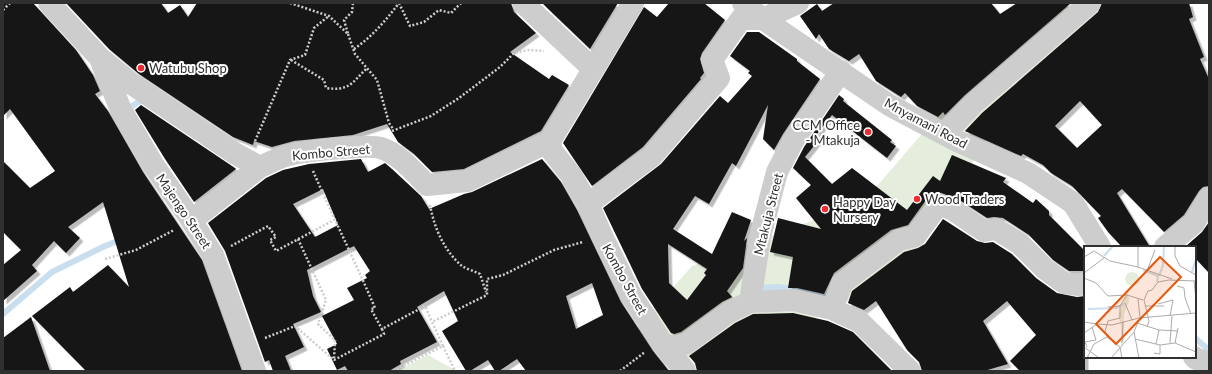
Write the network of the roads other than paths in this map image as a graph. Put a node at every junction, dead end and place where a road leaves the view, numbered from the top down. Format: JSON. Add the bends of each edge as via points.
{"nodes":[{"id":1,"x":49,"y":3,"type":"edge"},
{"id":2,"x":523,"y":3,"type":"edge"},
{"id":3,"x":633,"y":3,"type":"edge"},
{"id":4,"x":743,"y":3,"type":"edge"},
{"id":5,"x":798,"y":3,"type":"edge"},
{"id":6,"x":1090,"y":3,"type":"edge"},
{"id":7,"x":763,"y":19,"type":"junction"},
{"id":8,"x":100,"y":58,"type":"junction"},
{"id":9,"x":593,"y":69,"type":"junction"},
{"id":10,"x":841,"y":71,"type":"junction"},
{"id":11,"x":944,"y":134,"type":"junction"},
{"id":12,"x":550,"y":141,"type":"junction"},
{"id":13,"x":254,"y":163,"type":"junction"},
{"id":14,"x":1209,"y":198,"type":"edge"},
{"id":15,"x":588,"y":204,"type":"junction"},
{"id":16,"x":192,"y":220,"type":"junction"},
{"id":17,"x":1099,"y":246,"type":"edge"},
{"id":18,"x":1166,"y":246,"type":"edge"},
{"id":19,"x":1084,"y":283,"type":"edge"},
{"id":20,"x":750,"y":302,"type":"junction"},
{"id":21,"x":832,"y":309,"type":"junction"},
{"id":22,"x":663,"y":344,"type":"junction"},
{"id":23,"x":255,"y":371,"type":"edge"},
{"id":24,"x":685,"y":371,"type":"edge"},
{"id":25,"x":910,"y":371,"type":"edge"}],
"edges":[{"from":1,"to":8,"type":"street"},
{"from":2,"to":9,"type":"street"},
{"from":3,"to":9,"type":"street"},
{"from":4,"to":7,"type":"street","name":"Mnyamani Road"},
{"from":5,"to":7,"type":"street"},
{"from":6,"to":11,"type":"street","via":[[973,104]]},
{"from":7,"to":10,"type":"street","name":"Mnyamani Road"},
{"from":7,"to":15,"type":"street","via":[[741,19],[712,60],[719,78],[696,106],[652,156]]},
{"from":8,"to":13,"type":"street","via":[[132,84],[236,154]]},
{"from":8,"to":16,"type":"street","name":"Majengo Street","via":[[120,110],[154,166]]},
{"from":9,"to":12,"type":"street"},
{"from":10,"to":11,"type":"street","name":"Mnyamani Road","via":[[889,105]]},
{"from":10,"to":20,"type":"street","name":"Mtakuja Street","via":[[793,141],[777,172],[760,237]]},
{"from":11,"to":17,"type":"street","name":"Mnyamani Road","via":[[1028,174],[1073,203]]},
{"from":12,"to":13,"type":"street","name":"Kombo Street","via":[[467,181],[427,185],[401,161],[381,148],[305,152]]},
{"from":12,"to":15,"type":"street","name":"Kombo Street","via":[[552,151],[571,175]]},
{"from":13,"to":16,"type":"street","name":"Kombo Street"},
{"from":14,"to":18,"type":"street","via":[[1194,224]]},
{"from":15,"to":22,"type":"street","name":"Kombo Street","via":[[631,295]]},
{"from":16,"to":23,"type":"street","name":"Majengo Street","via":[[213,255]]},
{"from":19,"to":21,"type":"street","via":[[1064,284],[1020,244],[996,229],[984,231],[953,210],[939,204],[915,236],[899,240],[842,283]]},
{"from":20,"to":21,"type":"street","via":[[794,300]]},
{"from":20,"to":22,"type":"street","via":[[729,312],[687,343],[675,347]]},
{"from":21,"to":25,"type":"street","via":[[860,322]]},
{"from":22,"to":24,"type":"street","name":"Kombo Street"}]}
